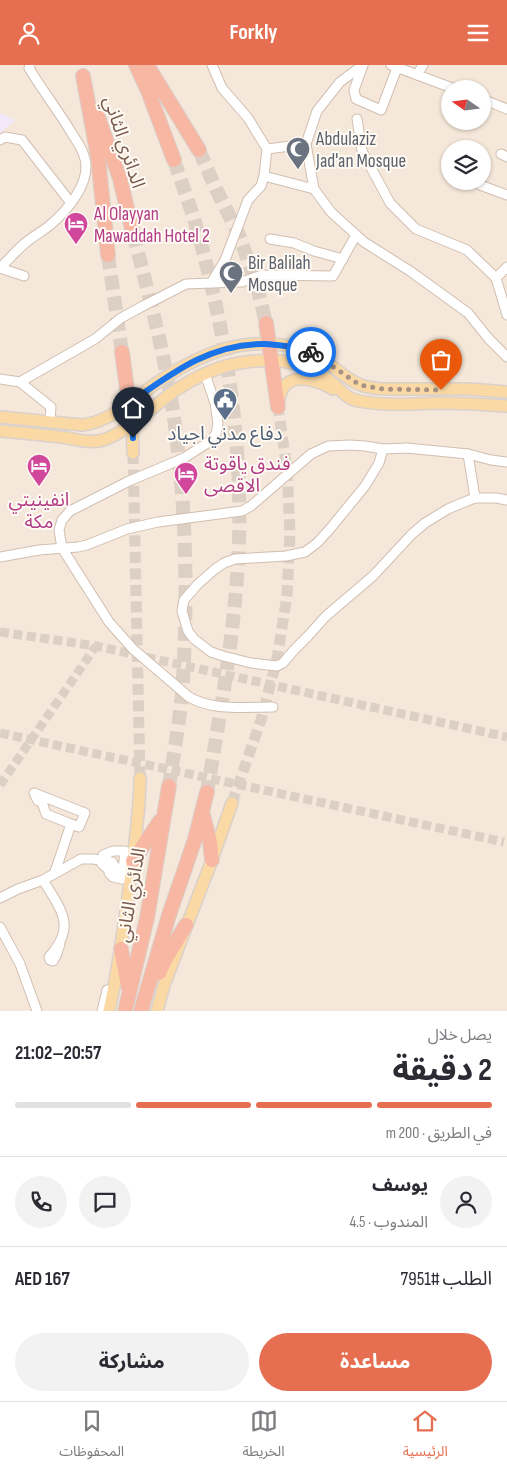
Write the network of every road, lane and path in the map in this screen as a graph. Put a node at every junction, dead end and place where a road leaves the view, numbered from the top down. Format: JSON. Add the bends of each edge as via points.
{"nodes":[{"id":1,"x":30,"y":65,"type":"edge"},
{"id":2,"x":136,"y":65,"type":"edge"},
{"id":3,"x":147,"y":65,"type":"edge"},
{"id":4,"x":212,"y":65,"type":"edge"},
{"id":5,"x":363,"y":65,"type":"edge"},
{"id":6,"x":423,"y":65,"type":"edge"},
{"id":7,"x":393,"y":66,"type":"edge"},
{"id":8,"x":80,"y":70,"type":"edge"},
{"id":9,"x":417,"y":75,"type":"junction"},
{"id":10,"x":441,"y":84,"type":"edge"},
{"id":11,"x":491,"y":103,"type":"edge"},
{"id":12,"x":507,"y":109,"type":"edge"},
{"id":13,"x":357,"y":119,"type":"dead end"},
{"id":14,"x":0,"y":140,"type":"edge"},
{"id":15,"x":306,"y":144,"type":"junction"},
{"id":16,"x":267,"y":149,"type":"junction"},
{"id":17,"x":199,"y":150,"type":"tunnel mouth"},
{"id":18,"x":174,"y":160,"type":"tunnel mouth"},
{"id":19,"x":264,"y":176,"type":"junction"},
{"id":20,"x":314,"y":189,"type":"junction"},
{"id":21,"x":491,"y":189,"type":"edge"},
{"id":22,"x":507,"y":195,"type":"edge"},
{"id":23,"x":70,"y":203,"type":"junction"},
{"id":24,"x":132,"y":233,"type":"tunnel mouth"},
{"id":25,"x":356,"y":235,"type":"junction"},
{"id":26,"x":270,"y":239,"type":"dead end"},
{"id":27,"x":108,"y":255,"type":"tunnel mouth"},
{"id":28,"x":343,"y":259,"type":"junction"},
{"id":29,"x":507,"y":267,"type":"edge"},
{"id":30,"x":0,"y":268,"type":"edge"},
{"id":31,"x":24,"y":277,"type":"dead end"},
{"id":32,"x":496,"y":278,"type":"junction"},
{"id":33,"x":211,"y":283,"type":"junction"},
{"id":34,"x":507,"y":315,"type":"edge"},
{"id":35,"x":266,"y":323,"type":"tunnel mouth"},
{"id":36,"x":268,"y":344,"type":"junction"},
{"id":37,"x":122,"y":352,"type":"tunnel mouth"},
{"id":38,"x":507,"y":357,"type":"edge"},
{"id":39,"x":271,"y":360,"type":"junction"},
{"id":40,"x":205,"y":374,"type":"junction"},
{"id":41,"x":0,"y":379,"type":"edge"},
{"id":42,"x":20,"y":382,"type":"junction"},
{"id":43,"x":507,"y":392,"type":"edge"},
{"id":44,"x":345,"y":395,"type":"junction"},
{"id":45,"x":128,"y":404,"type":"junction"},
{"id":46,"x":507,"y":406,"type":"edge"},
{"id":47,"x":278,"y":407,"type":"joint"},
{"id":48,"x":0,"y":417,"type":"edge"},
{"id":49,"x":50,"y":422,"type":"junction"},
{"id":50,"x":132,"y":423,"type":"junction"},
{"id":51,"x":0,"y":431,"type":"edge"},
{"id":52,"x":383,"y":449,"type":"junction"},
{"id":53,"x":133,"y":453,"type":"tunnel mouth"},
{"id":54,"x":468,"y":454,"type":"junction"},
{"id":55,"x":507,"y":462,"type":"edge"},
{"id":56,"x":475,"y":499,"type":"junction"},
{"id":57,"x":507,"y":500,"type":"edge"},
{"id":58,"x":62,"y":548,"type":"junction"},
{"id":59,"x":0,"y":557,"type":"edge"},
{"id":60,"x":273,"y":707,"type":"dead end"},
{"id":61,"x":140,"y":777,"type":"tunnel mouth"},
{"id":62,"x":169,"y":786,"type":"tunnel mouth"},
{"id":63,"x":207,"y":792,"type":"tunnel mouth"},
{"id":64,"x":232,"y":803,"type":"tunnel mouth"},
{"id":65,"x":164,"y":814,"type":"junction"},
{"id":66,"x":203,"y":814,"type":"junction"},
{"id":67,"x":71,"y":824,"type":"junction"},
{"id":68,"x":212,"y":860,"type":"junction"},
{"id":69,"x":102,"y":861,"type":"junction"},
{"id":70,"x":129,"y":869,"type":"junction"},
{"id":71,"x":55,"y":873,"type":"junction"},
{"id":72,"x":43,"y":880,"type":"junction"},
{"id":73,"x":0,"y":898,"type":"edge"},
{"id":74,"x":186,"y":925,"type":"junction"},
{"id":75,"x":0,"y":927,"type":"edge"},
{"id":76,"x":60,"y":944,"type":"dead end"},
{"id":77,"x":121,"y":949,"type":"junction"},
{"id":78,"x":111,"y":986,"type":"junction"},
{"id":79,"x":129,"y":997,"type":"junction"},
{"id":80,"x":143,"y":1004,"type":"edge"},
{"id":81,"x":37,"y":1011,"type":"edge"},
{"id":82,"x":102,"y":1011,"type":"edge"},
{"id":83,"x":109,"y":1011,"type":"edge"},
{"id":84,"x":125,"y":1011,"type":"edge"},
{"id":85,"x":157,"y":1011,"type":"edge"}],
"edges":[{"from":1,"to":23,"type":"street","via":[[85,158],[86,175]]},
{"from":2,"to":18,"type":"highway","name":"الدائري الثاني"},
{"from":3,"to":17,"type":"highway"},
{"from":4,"to":16,"type":"street","via":[[222,88],[248,118]]},
{"from":5,"to":7,"type":"street","via":[[354,90],[356,99],[381,110]]},
{"from":5,"to":15,"type":"street","via":[[340,82],[317,111]]},
{"from":6,"to":9,"type":"street"},
{"from":7,"to":9,"type":"street"},
{"from":8,"to":24,"type":"highway","name":"الدائري الثاني","via":[[120,179]]},
{"from":8,"to":27,"type":"highway","via":[[98,157]]},
{"from":9,"to":10,"type":"street"},
{"from":11,"to":12,"type":"street"},
{"from":13,"to":32,"type":"street","via":[[362,151],[390,203],[416,229],[467,250]]},
{"from":14,"to":23,"type":"street","via":[[6,137],[22,140]]},
{"from":15,"to":16,"type":"street"},
{"from":15,"to":20,"type":"street"},
{"from":16,"to":19,"type":"street"},
{"from":19,"to":20,"type":"street"},
{"from":19,"to":33,"type":"street","via":[[261,186],[248,200],[225,260]]},
{"from":20,"to":25,"type":"street","via":[[331,212]]},
{"from":21,"to":22,"type":"street"},
{"from":23,"to":30,"type":"street","via":[[50,225],[24,244]]},
{"from":25,"to":28,"type":"street"},
{"from":25,"to":38,"type":"street","via":[[468,313]]},
{"from":26,"to":28,"type":"street"},
{"from":28,"to":33,"type":"street","via":[[333,277],[262,275],[242,282]]},
{"from":29,"to":32,"type":"street"},
{"from":30,"to":31,"type":"street"},
{"from":32,"to":34,"type":"street"},
{"from":33,"to":42,"type":"street","via":[[186,284],[121,318],[95,339]]},
{"from":35,"to":36,"type":"highway"},
{"from":36,"to":39,"type":"highway"},
{"from":36,"to":43,"type":"main road","via":[[310,351],[354,382],[370,388]]},
{"from":36,"to":45,"type":"main road","via":[[236,346],[207,355]]},
{"from":37,"to":45,"type":"highway"},
{"from":39,"to":40,"type":"main road","via":[[238,363]]},
{"from":39,"to":44,"type":"main road","via":[[305,366],[324,376]]},
{"from":39,"to":47,"type":"highway"},
{"from":40,"to":50,"type":"main road"},
{"from":40,"to":58,"type":"street","via":[[215,403],[216,434],[184,458],[70,511],[62,520]]},
{"from":41,"to":42,"type":"street"},
{"from":42,"to":49,"type":"street","via":[[51,407]]},
{"from":44,"to":46,"type":"main road","via":[[359,401],[381,403]]},
{"from":44,"to":47,"type":"main road","via":[[313,381],[291,380],[280,391]]},
{"from":45,"to":49,"type":"main road","via":[[93,424]]},
{"from":45,"to":50,"type":"main road"},
{"from":48,"to":49,"type":"main road"},
{"from":50,"to":51,"type":"main road","via":[[112,436],[84,442]]},
{"from":50,"to":53,"type":"main road"},
{"from":52,"to":54,"type":"street"},
{"from":52,"to":56,"type":"street","via":[[379,463],[365,486],[329,530],[305,552],[235,559],[215,569],[198,584],[184,601],[182,611],[194,639],[211,652],[223,656],[277,666],[326,616],[374,576],[425,523],[448,509]]},
{"from":52,"to":58,"type":"street","via":[[328,447],[311,454],[242,511],[158,522],[127,529],[88,545]]},
{"from":54,"to":55,"type":"street"},
{"from":54,"to":56,"type":"street"},
{"from":56,"to":57,"type":"street"},
{"from":58,"to":59,"type":"street"},
{"from":58,"to":60,"type":"street","via":[[109,622],[133,649],[189,697],[212,705]]},
{"from":61,"to":70,"type":"main road","via":[[140,799]]},
{"from":62,"to":65,"type":"highway","name":"الدائري الثاني"},
{"from":63,"to":66,"type":"highway","name":"الدائري الثاني"},
{"from":64,"to":68,"type":"main road"},
{"from":65,"to":70,"type":"highway"},
{"from":65,"to":79,"type":"highway","name":"الدائري الثاني","via":[[147,918]]},
{"from":66,"to":68,"type":"highway"},
{"from":66,"to":80,"type":"highway","name":"الدائري الثاني"},
{"from":67,"to":67,"type":"street","via":[[79,827],[85,813],[34,793],[46,814]]},
{"from":67,"to":71,"type":"street"},
{"from":68,"to":74,"type":"main road"},
{"from":69,"to":70,"type":"street","via":[[112,862],[119,872]]},
{"from":69,"to":70,"type":"street","via":[[103,855],[126,851]]},
{"from":69,"to":71,"type":"street","via":[[82,859]]},
{"from":70,"to":77,"type":"main road"},
{"from":71,"to":72,"type":"street"},
{"from":72,"to":73,"type":"street"},
{"from":72,"to":76,"type":"street","via":[[65,922]]},
{"from":74,"to":80,"type":"highway"},
{"from":74,"to":85,"type":"main road"},
{"from":75,"to":81,"type":"street","via":[[20,964]]},
{"from":77,"to":78,"type":"main road"},
{"from":77,"to":79,"type":"highway"},
{"from":78,"to":82,"type":"street"},
{"from":78,"to":83,"type":"main road"},
{"from":79,"to":84,"type":"highway","name":"الدائري الثاني"}]}
